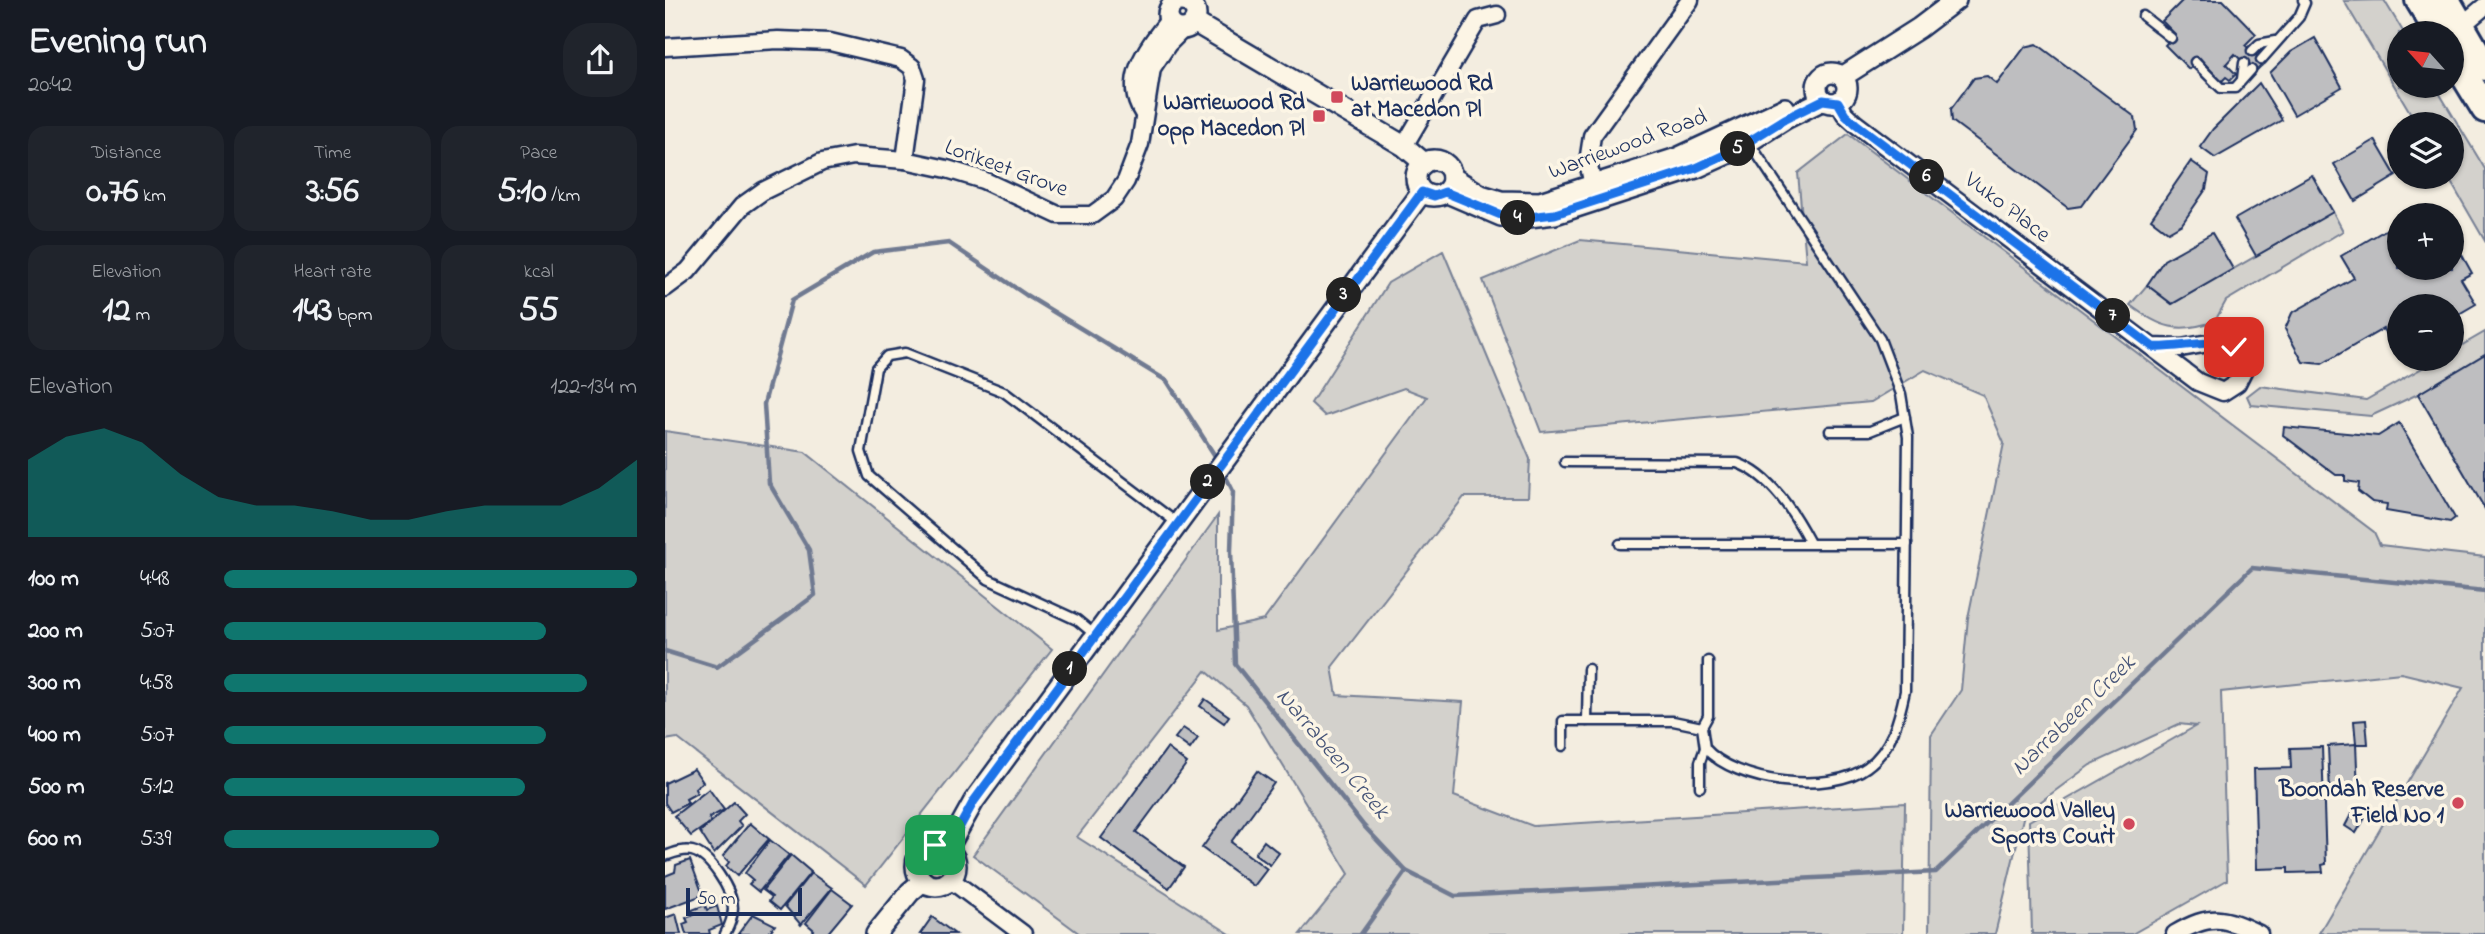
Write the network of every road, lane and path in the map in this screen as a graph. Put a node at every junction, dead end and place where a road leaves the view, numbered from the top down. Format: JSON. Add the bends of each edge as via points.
{"nodes":[{"id":1,"x":1690,"y":0,"type":"edge"},
{"id":2,"x":1957,"y":0,"type":"edge"},
{"id":3,"x":2303,"y":0,"type":"edge"},
{"id":4,"x":2419,"y":0,"type":"edge"},
{"id":5,"x":2446,"y":0,"type":"edge"},
{"id":6,"x":2485,"y":6,"type":"edge"},
{"id":7,"x":1179,"y":12,"type":"edge"},
{"id":8,"x":1497,"y":15,"type":"dead end"},
{"id":9,"x":2143,"y":16,"type":"dead end"},
{"id":10,"x":2441,"y":21,"type":"edge"},
{"id":11,"x":2449,"y":21,"type":"edge"},
{"id":12,"x":2463,"y":21,"type":"edge"},
{"id":13,"x":2171,"y":38,"type":"dead end"},
{"id":14,"x":2275,"y":41,"type":"junction"},
{"id":15,"x":2464,"y":45,"type":"edge"},
{"id":16,"x":665,"y":47,"type":"edge"},
{"id":17,"x":2252,"y":51,"type":"dead end"},
{"id":18,"x":2261,"y":60,"type":"dead end"},
{"id":19,"x":2195,"y":62,"type":"dead end"},
{"id":20,"x":2244,"y":63,"type":"dead end"},
{"id":21,"x":2485,"y":67,"type":"edge"},
{"id":22,"x":2251,"y":70,"type":"dead end"},
{"id":23,"x":2464,"y":75,"type":"edge"},
{"id":24,"x":2242,"y":79,"type":"junction"},
{"id":25,"x":1826,"y":98,"type":"junction"},
{"id":26,"x":2485,"y":109,"type":"edge"},
{"id":27,"x":1749,"y":142,"type":"junction"},
{"id":28,"x":1403,"y":146,"type":"junction"},
{"id":29,"x":905,"y":160,"type":"junction"},
{"id":30,"x":1424,"y":163,"type":"junction"},
{"id":31,"x":1449,"y":185,"type":"junction"},
{"id":32,"x":1422,"y":192,"type":"junction"},
{"id":33,"x":1595,"y":193,"type":"junction"},
{"id":34,"x":665,"y":288,"type":"edge"},
{"id":35,"x":2153,"y":347,"type":"junction"},
{"id":36,"x":1905,"y":417,"type":"junction"},
{"id":37,"x":1830,"y":431,"type":"dead end"},
{"id":38,"x":1565,"y":462,"type":"dead end"},
{"id":39,"x":1177,"y":523,"type":"junction"},
{"id":40,"x":1810,"y":543,"type":"junction"},
{"id":41,"x":1620,"y":544,"type":"dead end"},
{"id":42,"x":1907,"y":544,"type":"junction"},
{"id":43,"x":1095,"y":635,"type":"junction"},
{"id":44,"x":1708,"y":661,"type":"dead end"},
{"id":45,"x":1588,"y":669,"type":"dead end"},
{"id":46,"x":1587,"y":721,"type":"junction"},
{"id":47,"x":1702,"y":727,"type":"junction"},
{"id":48,"x":1563,"y":746,"type":"dead end"},
{"id":49,"x":1705,"y":748,"type":"junction"},
{"id":50,"x":1700,"y":787,"type":"dead end"},
{"id":51,"x":948,"y":848,"type":"junction"},
{"id":52,"x":665,"y":856,"type":"edge"},
{"id":53,"x":951,"y":880,"type":"junction"},
{"id":54,"x":923,"y":881,"type":"junction"},
{"id":55,"x":725,"y":934,"type":"edge"},
{"id":56,"x":876,"y":934,"type":"edge"},
{"id":57,"x":1023,"y":934,"type":"edge"},
{"id":58,"x":2175,"y":934,"type":"edge"},
{"id":59,"x":2259,"y":934,"type":"edge"}],
"edges":[{"from":1,"to":33,"type":"street","via":[[1592,136],[1588,162]]},
{"from":2,"to":25,"type":"street","via":[[1842,77],[1824,75],[1817,85]]},
{"from":3,"to":14,"type":"lane","via":[[2299,17]]},
{"from":4,"to":10,"type":"highway"},
{"from":5,"to":11,"type":"highway"},
{"from":6,"to":12,"type":"street"},
{"from":7,"to":28,"type":"street"},
{"from":7,"to":29,"type":"street","name":"Lorikeet Grove","via":[[1144,53],[1135,75],[1136,102],[1143,113],[1140,144],[1120,191],[1103,209],[1083,217],[1058,215],[983,180]]},
{"from":8,"to":28,"type":"street","via":[[1478,20]]},
{"from":9,"to":13,"type":"lane"},
{"from":14,"to":17,"type":"lane","via":[[2259,44]]},
{"from":14,"to":18,"type":"lane"},
{"from":15,"to":21,"type":"highway"},
{"from":16,"to":29,"type":"street","via":[[817,41],[901,59],[912,67],[916,79]]},
{"from":19,"to":24,"type":"lane","via":[[2221,88],[2235,88]]},
{"from":20,"to":24,"type":"lane"},
{"from":22,"to":24,"type":"lane"},
{"from":23,"to":26,"type":"highway"},
{"from":25,"to":27,"type":"street","name":"Warriewood Road"},
{"from":25,"to":33,"type":"street","name":"Warriewood Road"},
{"from":25,"to":35,"type":"street","name":"Vuko Place"},
{"from":27,"to":33,"type":"street","name":"Warriewood Road","via":[[1696,168]]},
{"from":27,"to":36,"type":"lane","via":[[1880,339]]},
{"from":28,"to":30,"type":"street"},
{"from":29,"to":34,"type":"street","name":"Lorikeet Grove","via":[[855,156],[795,173],[742,206],[688,271]]},
{"from":30,"to":31,"type":"street","via":[[1439,161],[1448,167]]},
{"from":30,"to":32,"type":"street","via":[[1416,177]]},
{"from":31,"to":32,"type":"street","via":[[1434,196]]},
{"from":31,"to":33,"type":"street","name":"Warriewood Road","via":[[1510,203]]},
{"from":32,"to":39,"type":"street"},
{"from":35,"to":35,"type":"street","name":"Vuko Place","via":[[2220,341],[2239,353],[2244,369],[2232,388],[2215,391],[2168,362]]},
{"from":36,"to":37,"type":"lane","via":[[1870,431]]},
{"from":36,"to":42,"type":"lane"},
{"from":38,"to":40,"type":"lane","via":[[1737,463],[1762,475]]},
{"from":39,"to":43,"type":"street"},
{"from":39,"to":43,"type":"lane","via":[[1004,392],[905,353],[887,356],[876,368],[861,451],[869,476],[988,579],[1077,620]]},
{"from":40,"to":41,"type":"lane"},
{"from":40,"to":42,"type":"lane"},
{"from":42,"to":49,"type":"lane","via":[[1905,691],[1888,744],[1868,767],[1851,776],[1780,782],[1729,768]]},
{"from":43,"to":51,"type":"street","via":[[974,801]]},
{"from":44,"to":47,"type":"lane","via":[[1708,716]]},
{"from":45,"to":46,"type":"lane"},
{"from":46,"to":47,"type":"lane","via":[[1673,720]]},
{"from":46,"to":48,"type":"lane","via":[[1563,722]]},
{"from":47,"to":49,"type":"lane"},
{"from":49,"to":50,"type":"lane"},
{"from":51,"to":53,"type":"street","via":[[957,867]]},
{"from":51,"to":54,"type":"street","via":[[935,845],[922,850],[916,870]]},
{"from":52,"to":55,"type":"lane","via":[[683,850],[695,852],[709,863],[731,894],[732,920]]},
{"from":53,"to":54,"type":"street","via":[[940,886]]},
{"from":53,"to":57,"type":"street"},
{"from":54,"to":56,"type":"street"},
{"from":58,"to":59,"type":"street","via":[[2195,922],[2219,918]]}]}
